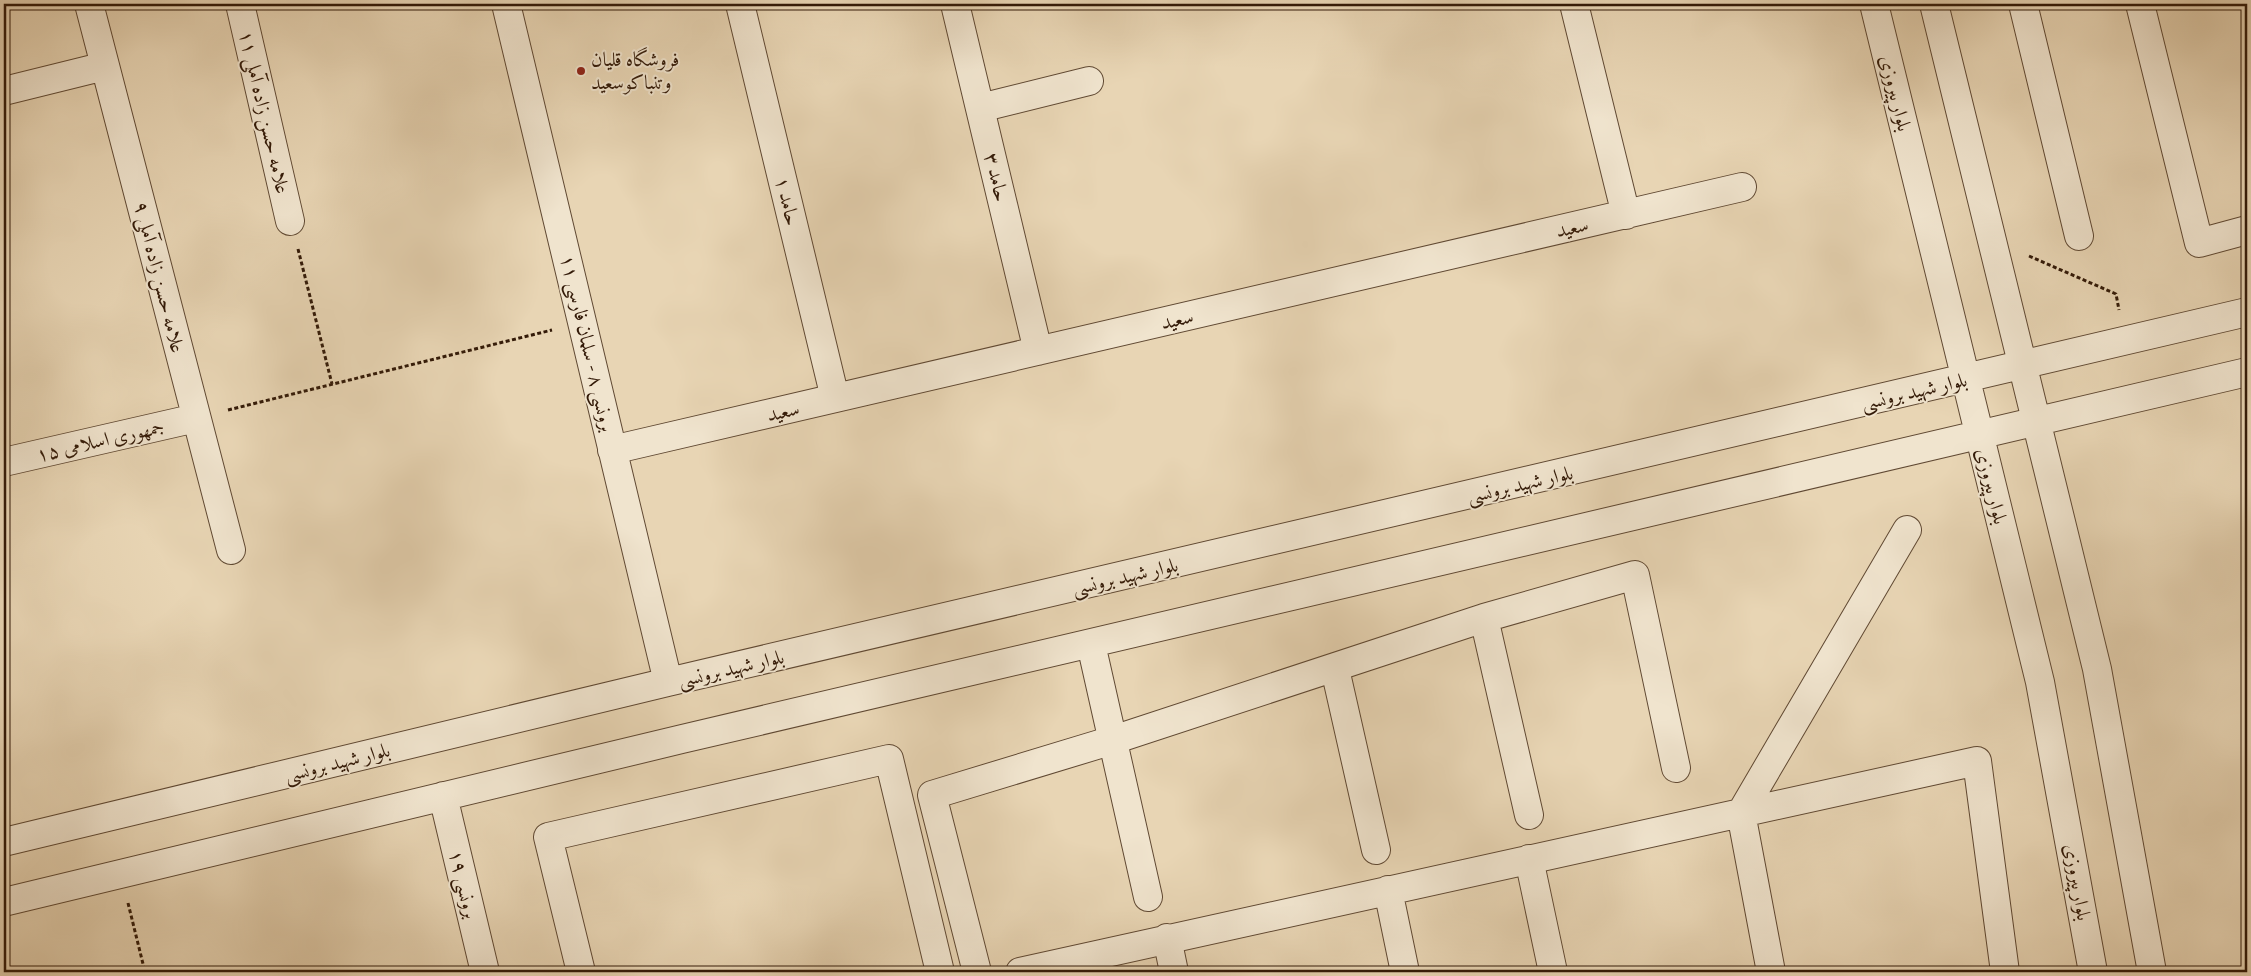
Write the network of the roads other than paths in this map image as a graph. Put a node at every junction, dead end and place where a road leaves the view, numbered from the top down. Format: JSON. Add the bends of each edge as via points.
{"nodes":[{"id":1,"x":89,"y":4,"type":"edge"},
{"id":2,"x":240,"y":4,"type":"edge"},
{"id":3,"x":506,"y":4,"type":"edge"},
{"id":4,"x":740,"y":4,"type":"edge"},
{"id":5,"x":955,"y":4,"type":"edge"},
{"id":6,"x":1574,"y":4,"type":"edge"},
{"id":7,"x":1874,"y":4,"type":"edge"},
{"id":8,"x":1934,"y":4,"type":"edge"},
{"id":9,"x":2023,"y":4,"type":"edge"},
{"id":10,"x":2140,"y":4,"type":"edge"},
{"id":11,"x":105,"y":66,"type":"junction"},
{"id":12,"x":1089,"y":81,"type":"dead end"},
{"id":13,"x":4,"y":91,"type":"edge"},
{"id":14,"x":980,"y":108,"type":"junction"},
{"id":15,"x":1742,"y":187,"type":"dead end"},
{"id":16,"x":1626,"y":215,"type":"junction"},
{"id":17,"x":290,"y":221,"type":"road end"},
{"id":18,"x":2247,"y":230,"type":"edge"},
{"id":19,"x":2079,"y":236,"type":"dead end"},
{"id":20,"x":2247,"y":312,"type":"edge"},
{"id":21,"x":1038,"y":351,"type":"junction"},
{"id":22,"x":2022,"y":366,"type":"junction"},
{"id":23,"x":2247,"y":372,"type":"edge"},
{"id":24,"x":1965,"y":379,"type":"junction"},
{"id":25,"x":834,"y":398,"type":"junction"},
{"id":26,"x":196,"y":418,"type":"junction"},
{"id":27,"x":2036,"y":423,"type":"junction"},
{"id":28,"x":1980,"y":436,"type":"junction"},
{"id":29,"x":612,"y":450,"type":"junction"},
{"id":30,"x":4,"y":462,"type":"edge"},
{"id":31,"x":1907,"y":530,"type":"dead end"},
{"id":32,"x":231,"y":550,"type":"dead end"},
{"id":33,"x":1484,"y":618,"type":"junction"},
{"id":34,"x":1091,"y":644,"type":"junction"},
{"id":35,"x":1334,"y":669,"type":"junction"},
{"id":36,"x":668,"y":682,"type":"junction"},
{"id":37,"x":1113,"y":740,"type":"junction"},
{"id":38,"x":1676,"y":768,"type":"dead end"},
{"id":39,"x":443,"y":796,"type":"junction"},
{"id":40,"x":1741,"y":813,"type":"junction"},
{"id":41,"x":1529,"y":815,"type":"dead end"},
{"id":42,"x":4,"y":842,"type":"edge"},
{"id":43,"x":1376,"y":850,"type":"dead end"},
{"id":44,"x":1529,"y":859,"type":"junction"},
{"id":45,"x":1388,"y":890,"type":"junction"},
{"id":46,"x":1148,"y":897,"type":"dead end"},
{"id":47,"x":4,"y":902,"type":"edge"},
{"id":48,"x":1167,"y":938,"type":"junction"},
{"id":49,"x":485,"y":972,"type":"edge"},
{"id":50,"x":581,"y":972,"type":"edge"},
{"id":51,"x":940,"y":972,"type":"edge"},
{"id":52,"x":977,"y":972,"type":"edge"},
{"id":53,"x":1020,"y":972,"type":"edge"},
{"id":54,"x":1174,"y":972,"type":"edge"},
{"id":55,"x":1405,"y":972,"type":"edge"},
{"id":56,"x":1553,"y":972,"type":"edge"},
{"id":57,"x":1771,"y":972,"type":"edge"},
{"id":58,"x":2005,"y":972,"type":"edge"},
{"id":59,"x":2093,"y":972,"type":"edge"},
{"id":60,"x":2152,"y":972,"type":"edge"}],
"edges":[{"from":1,"to":11,"type":"street","name":"علامه حسن زاده آملی ۹"},
{"from":2,"to":17,"type":"street","name":"علامه حسن زاده آملی ۱۱"},
{"from":3,"to":29,"type":"street","name":"برونسی ۸ - سلمان فارسی ۱۱"},
{"from":4,"to":25,"type":"street","name":"حامد ۱"},
{"from":5,"to":14,"type":"street","name":"حامد ۳"},
{"from":6,"to":16,"type":"street"},
{"from":7,"to":24,"type":"street","name":"بلوار پیروزی"},
{"from":8,"to":22,"type":"street"},
{"from":9,"to":19,"type":"street"},
{"from":10,"to":18,"type":"street","via":[[2199,243]]},
{"from":11,"to":13,"type":"street"},
{"from":11,"to":26,"type":"street","name":"علامه حسن زاده آملی ۹"},
{"from":12,"to":14,"type":"street"},
{"from":14,"to":21,"type":"street","name":"حامد ۳"},
{"from":15,"to":16,"type":"street","name":"سعید"},
{"from":16,"to":21,"type":"street","name":"سعید"},
{"from":20,"to":22,"type":"street","name":"بلوار شهید برونسی"},
{"from":21,"to":25,"type":"street","name":"سعید"},
{"from":22,"to":24,"type":"street","name":"بلوار شهید برونسی"},
{"from":22,"to":27,"type":"street"},
{"from":23,"to":27,"type":"street"},
{"from":24,"to":28,"type":"street","name":"بلوار پیروزی"},
{"from":24,"to":36,"type":"street","name":"بلوار شهید برونسی"},
{"from":25,"to":29,"type":"street","name":"سعید"},
{"from":26,"to":30,"type":"street","name":"جمهوری اسلامی ۱۵"},
{"from":26,"to":32,"type":"street","name":"علامه حسن زاده آملی ۹"},
{"from":27,"to":28,"type":"street"},
{"from":27,"to":60,"type":"street","via":[[2098,669]]},
{"from":28,"to":34,"type":"street"},
{"from":28,"to":59,"type":"street","name":"بلوار پیروزی","via":[[2040,682]]},
{"from":29,"to":36,"type":"street","name":"برونسی ۸ - سلمان فارسی ۱۱"},
{"from":31,"to":40,"type":"street"},
{"from":33,"to":35,"type":"street"},
{"from":33,"to":38,"type":"street","via":[[1635,575]]},
{"from":33,"to":41,"type":"street"},
{"from":34,"to":37,"type":"street"},
{"from":34,"to":39,"type":"street"},
{"from":35,"to":37,"type":"street"},
{"from":35,"to":43,"type":"street"},
{"from":36,"to":42,"type":"street","name":"بلوار شهید برونسی"},
{"from":37,"to":46,"type":"street"},
{"from":37,"to":52,"type":"street","via":[[932,795]]},
{"from":39,"to":47,"type":"street"},
{"from":39,"to":49,"type":"street","name":"برونسی ۱۹"},
{"from":40,"to":44,"type":"street"},
{"from":40,"to":57,"type":"street"},
{"from":40,"to":58,"type":"street","via":[[1977,761]]},
{"from":44,"to":45,"type":"street"},
{"from":44,"to":56,"type":"street"},
{"from":45,"to":48,"type":"street"},
{"from":45,"to":55,"type":"street"},
{"from":48,"to":53,"type":"street"},
{"from":48,"to":54,"type":"street"},
{"from":50,"to":51,"type":"street","via":[[548,837],[889,759]]}]}
